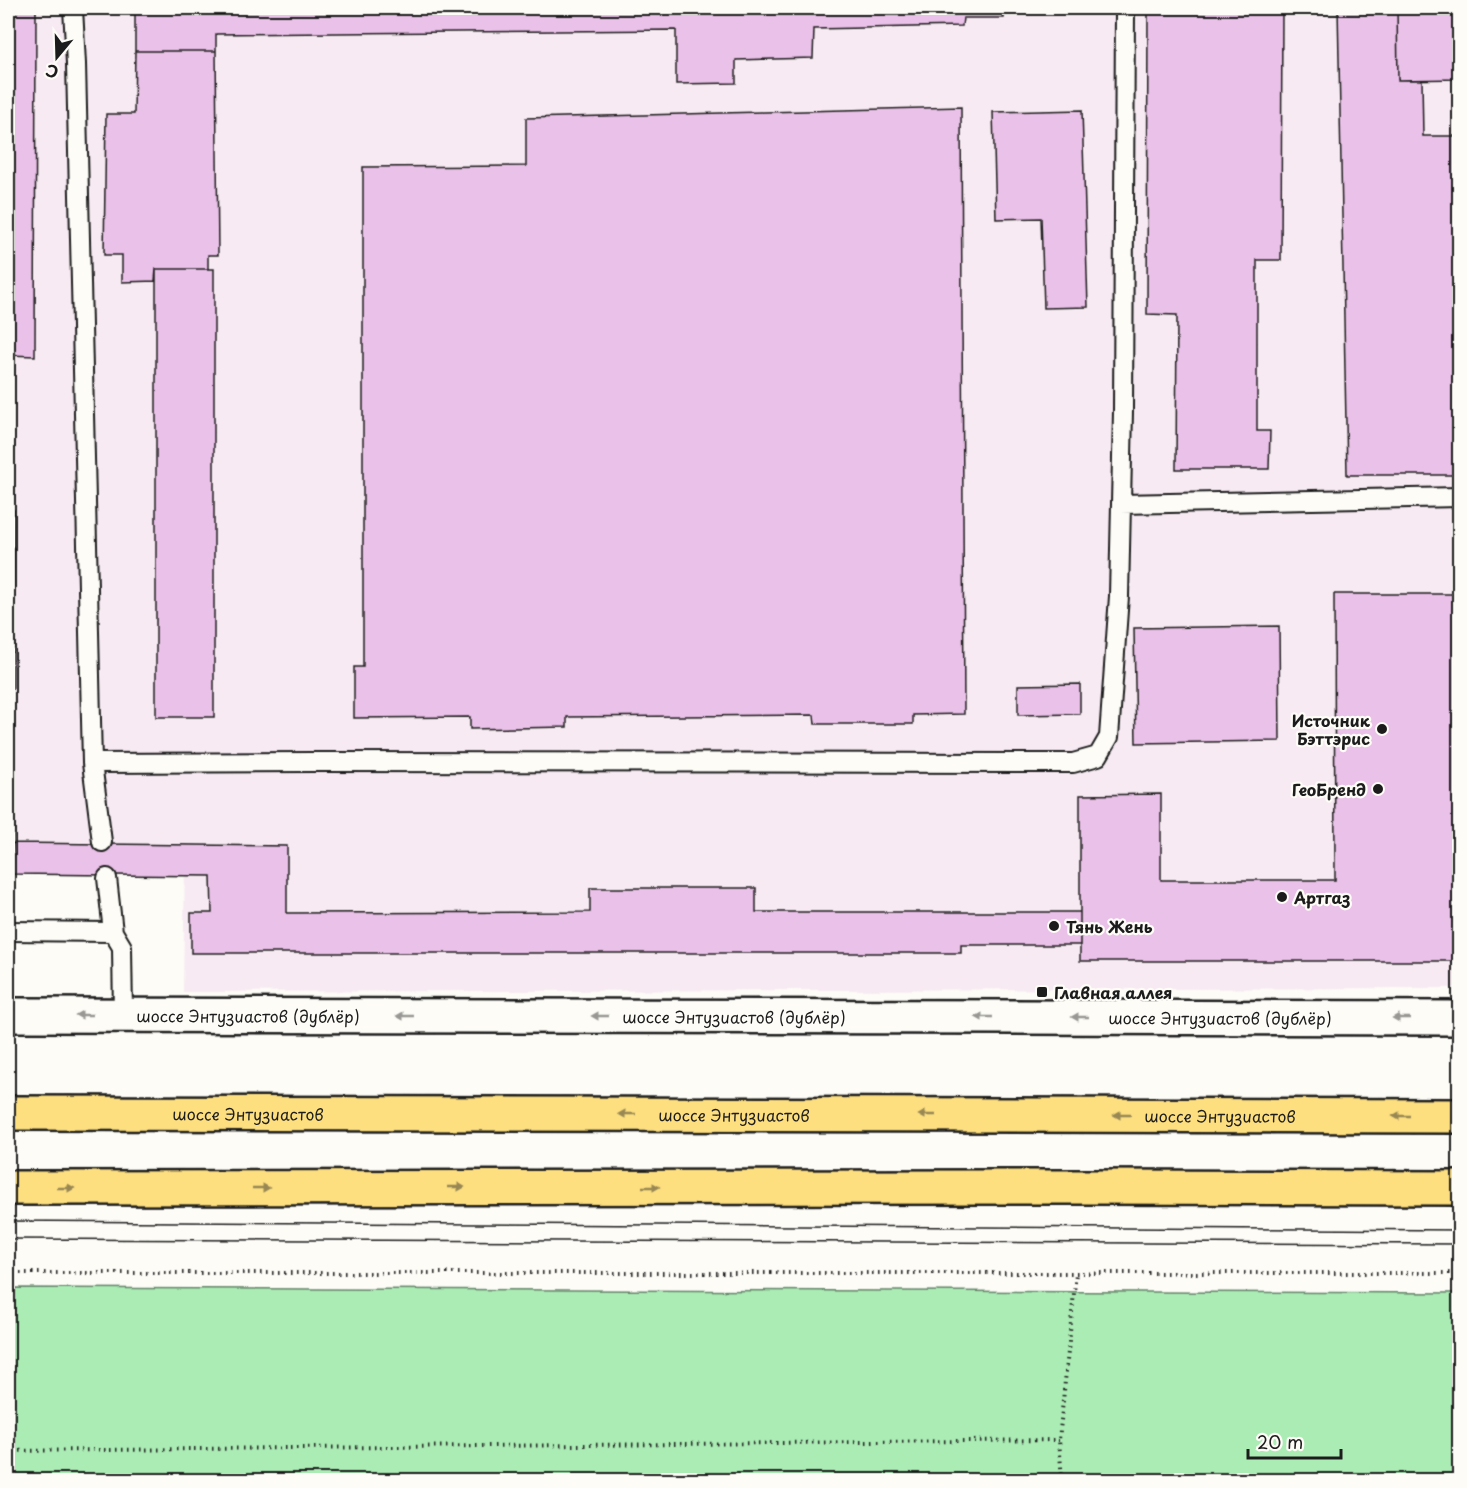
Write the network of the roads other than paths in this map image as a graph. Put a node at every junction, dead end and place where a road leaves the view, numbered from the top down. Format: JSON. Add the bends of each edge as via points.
{"nodes":[{"id":1,"x":74,"y":8,"type":"edge"},
{"id":2,"x":1125,"y":8,"type":"edge"},
{"id":3,"x":1460,"y":497,"type":"edge"},
{"id":4,"x":1121,"y":504,"type":"junction"},
{"id":5,"x":92,"y":763,"type":"junction"},
{"id":6,"x":102,"y":842,"type":"dead end"},
{"id":7,"x":106,"y":878,"type":"dead end"},
{"id":8,"x":8,"y":931,"type":"edge"},
{"id":9,"x":113,"y":933,"type":"junction"},
{"id":10,"x":8,"y":1015,"type":"edge"},
{"id":11,"x":123,"y":1015,"type":"junction"},
{"id":12,"x":1460,"y":1018,"type":"edge"},
{"id":13,"x":8,"y":1113,"type":"edge"},
{"id":14,"x":1460,"y":1116,"type":"edge"},
{"id":15,"x":8,"y":1188,"type":"edge"},
{"id":16,"x":1460,"y":1188,"type":"edge"}],
"edges":[{"from":1,"to":5,"type":"lane"},
{"from":2,"to":4,"type":"lane"},
{"from":3,"to":4,"type":"lane"},
{"from":4,"to":5,"type":"lane","via":[[1109,737],[1098,756],[1072,763]]},
{"from":5,"to":6,"type":"lane"},
{"from":7,"to":9,"type":"lane"},
{"from":8,"to":9,"type":"lane"},
{"from":9,"to":11,"type":"lane","via":[[122,947]]},
{"from":11,"to":10,"type":"main road","name":"шоссе Энтузиастов (дублёр)","one_way":true},
{"from":12,"to":11,"type":"main road","name":"шоссе Энтузиастов (дублёр)","one_way":true},
{"from":14,"to":13,"type":"main road","name":"шоссе Энтузиастов","one_way":true},
{"from":15,"to":16,"type":"main road","one_way":true}]}
